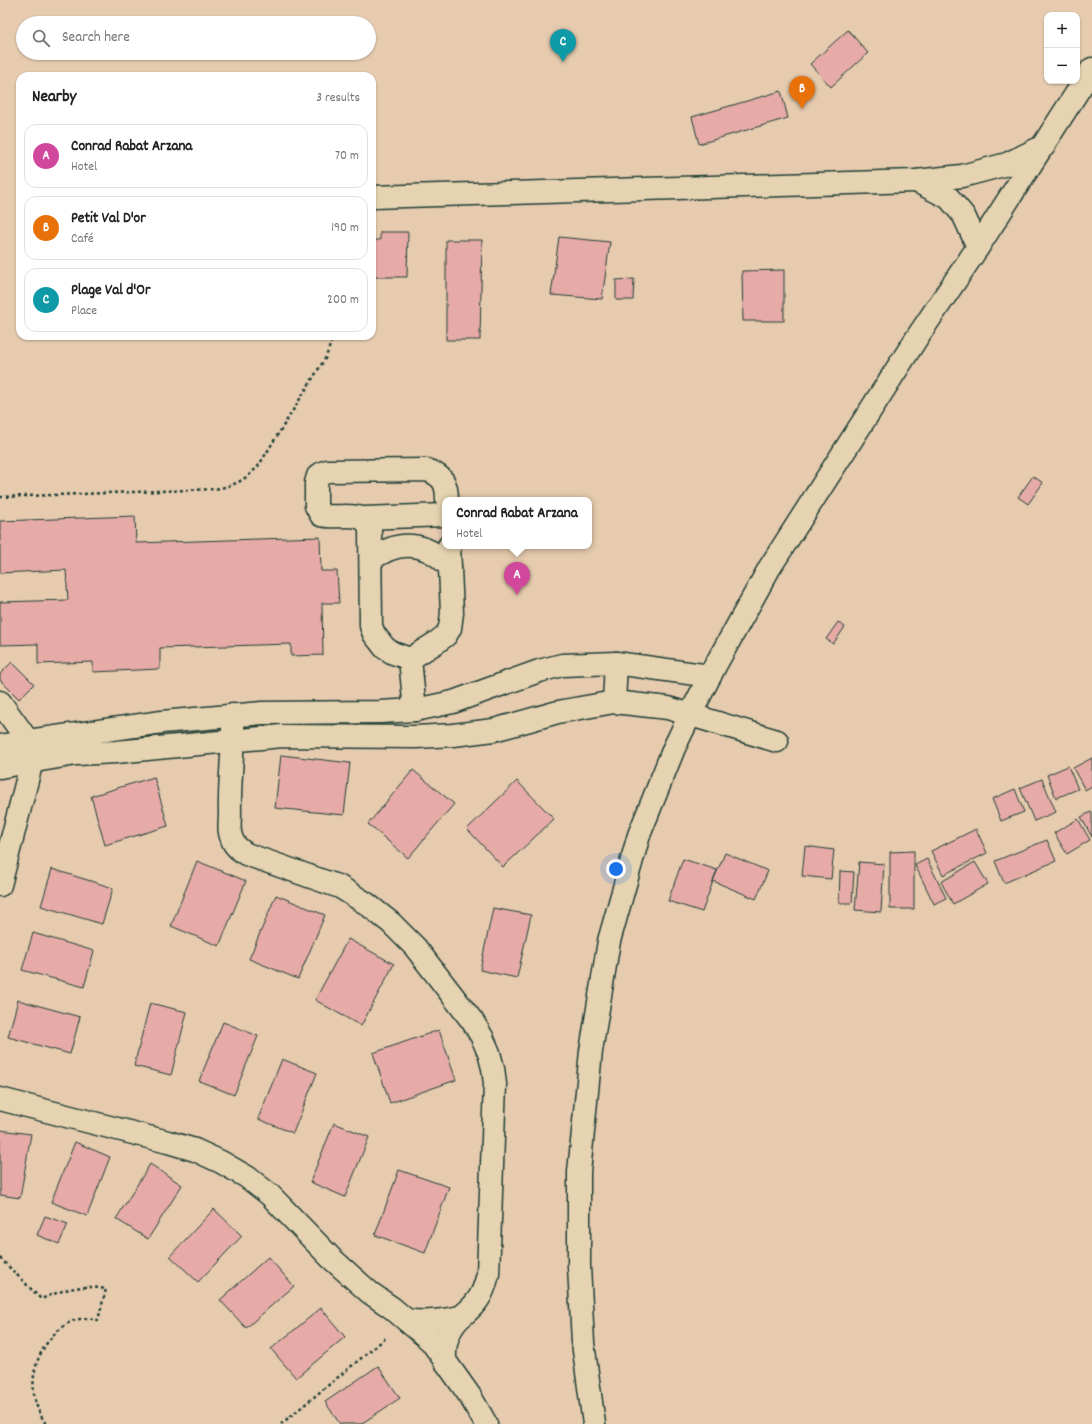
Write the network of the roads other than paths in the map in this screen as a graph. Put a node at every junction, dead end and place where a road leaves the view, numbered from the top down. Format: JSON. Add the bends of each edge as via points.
{"nodes":[{"id":1,"x":1092,"y":69,"type":"edge"},
{"id":2,"x":1044,"y":146,"type":"junction"},
{"id":3,"x":916,"y":181,"type":"junction"},
{"id":4,"x":376,"y":197,"type":"edge"},
{"id":5,"x":978,"y":247,"type":"junction"},
{"id":6,"x":447,"y":497,"type":"edge"},
{"id":7,"x":442,"y":515,"type":"edge"},
{"id":8,"x":364,"y":518,"type":"junction"},
{"id":9,"x":449,"y":556,"type":"edge"},
{"id":10,"x":371,"y":560,"type":"junction"},
{"id":11,"x":410,"y":659,"type":"junction"},
{"id":12,"x":616,"y":663,"type":"junction"},
{"id":13,"x":710,"y":676,"type":"junction"},
{"id":14,"x":0,"y":702,"type":"edge"},
{"id":15,"x":614,"y":702,"type":"junction"},
{"id":16,"x":416,"y":710,"type":"junction"},
{"id":17,"x":234,"y":715,"type":"junction"},
{"id":18,"x":690,"y":715,"type":"junction"},
{"id":19,"x":234,"y":741,"type":"junction"},
{"id":20,"x":777,"y":741,"type":"dead end"},
{"id":21,"x":0,"y":746,"type":"edge"},
{"id":22,"x":30,"y":751,"type":"junction"},
{"id":23,"x":0,"y":767,"type":"edge"},
{"id":24,"x":0,"y":885,"type":"edge"},
{"id":25,"x":0,"y":1099,"type":"edge"},
{"id":26,"x":460,"y":1317,"type":"junction"},
{"id":27,"x":407,"y":1320,"type":"junction"},
{"id":28,"x":445,"y":1361,"type":"junction"},
{"id":29,"x":486,"y":1424,"type":"edge"},
{"id":30,"x":594,"y":1424,"type":"edge"}],
"edges":[{"from":1,"to":2,"type":"street"},
{"from":2,"to":3,"type":"street","via":[[1007,164],[962,176]]},
{"from":2,"to":5,"type":"street"},
{"from":3,"to":4,"type":"street"},
{"from":3,"to":5,"type":"street","via":[[949,198],[964,216]]},
{"from":5,"to":13,"type":"street","via":[[770,567]]},
{"from":6,"to":8,"type":"street","via":[[446,486],[442,479],[438,474],[427,470],[327,471],[318,476],[316,506],[321,515]]},
{"from":7,"to":8,"type":"street"},
{"from":8,"to":10,"type":"street","via":[[370,529]]},
{"from":9,"to":10,"type":"street","via":[[442,559],[420,547],[407,546],[381,552]]},
{"from":9,"to":11,"type":"street","via":[[452,613],[450,628],[437,642]]},
{"from":10,"to":11,"type":"street","via":[[371,626],[385,648]]},
{"from":11,"to":16,"type":"street"},
{"from":12,"to":13,"type":"street"},
{"from":12,"to":15,"type":"street"},
{"from":12,"to":16,"type":"street","via":[[562,665],[453,702]]},
{"from":13,"to":18,"type":"street"},
{"from":14,"to":22,"type":"street"},
{"from":15,"to":18,"type":"street","via":[[668,708]]},
{"from":15,"to":19,"type":"street","via":[[558,712],[494,730],[453,735],[282,736]]},
{"from":16,"to":17,"type":"street","via":[[262,712]]},
{"from":17,"to":19,"type":"street"},
{"from":17,"to":22,"type":"street","via":[[162,722]]},
{"from":18,"to":20,"type":"street"},
{"from":18,"to":30,"type":"street","via":[[639,835],[609,941],[591,1051],[579,1172],[578,1266],[583,1343]]},
{"from":19,"to":22,"type":"street","via":[[76,754]]},
{"from":19,"to":26,"type":"street","via":[[229,831],[238,848],[246,854],[340,887],[391,923],[414,947],[473,1022],[489,1053],[495,1084],[488,1274],[479,1298],[471,1309]]},
{"from":21,"to":22,"type":"street"},
{"from":22,"to":23,"type":"street"},
{"from":22,"to":24,"type":"street"},
{"from":25,"to":27,"type":"street","via":[[168,1142],[195,1150],[221,1162],[247,1177],[270,1195],[331,1258],[369,1292]]},
{"from":26,"to":27,"type":"street","via":[[420,1322]]},
{"from":26,"to":28,"type":"street","via":[[447,1337]]},
{"from":27,"to":28,"type":"street","via":[[431,1341]]},
{"from":28,"to":29,"type":"street"}]}
